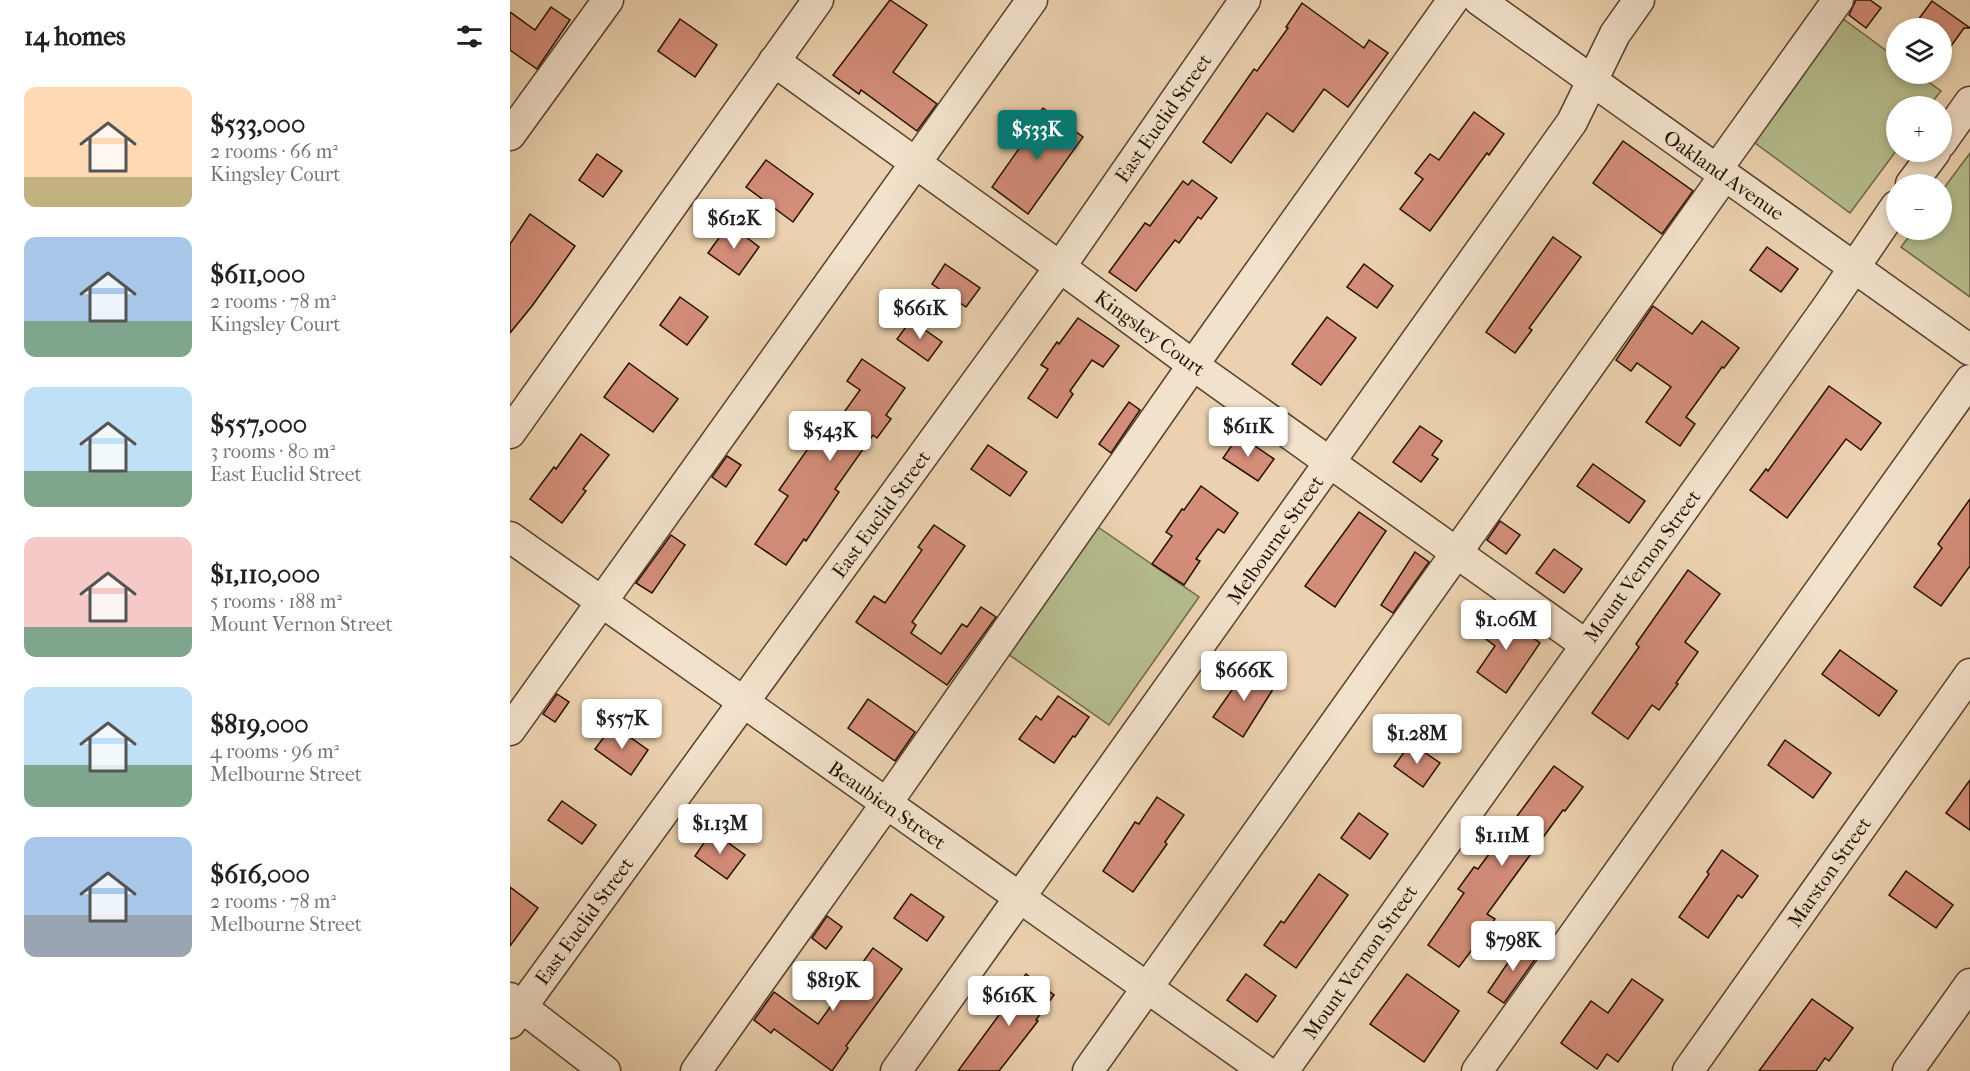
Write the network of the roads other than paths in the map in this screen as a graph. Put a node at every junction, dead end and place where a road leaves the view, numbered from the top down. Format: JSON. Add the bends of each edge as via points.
{"nodes":[{"id":1,"x":608,"y":0,"type":"edge"},
{"id":2,"x":818,"y":0,"type":"edge"},
{"id":3,"x":1032,"y":0,"type":"edge"},
{"id":4,"x":1245,"y":0,"type":"edge"},
{"id":5,"x":1453,"y":0,"type":"edge"},
{"id":6,"x":1479,"y":0,"type":"edge"},
{"id":7,"x":1640,"y":0,"type":"edge"},
{"id":8,"x":1838,"y":0,"type":"edge"},
{"id":9,"x":774,"y":61,"type":"junction"},
{"id":10,"x":1592,"y":81,"type":"junction"},
{"id":11,"x":1970,"y":102,"type":"edge"},
{"id":12,"x":1952,"y":127,"type":"edge"},
{"id":13,"x":510,"y":135,"type":"edge"},
{"id":14,"x":916,"y":164,"type":"junction"},
{"id":15,"x":1721,"y":172,"type":"junction"},
{"id":16,"x":1886,"y":221,"type":"edge"},
{"id":17,"x":1060,"y":267,"type":"junction"},
{"id":18,"x":1854,"y":267,"type":"junction"},
{"id":19,"x":1970,"y":350,"type":"edge"},
{"id":20,"x":1193,"y":365,"type":"junction"},
{"id":21,"x":1970,"y":380,"type":"edge"},
{"id":22,"x":510,"y":433,"type":"edge"},
{"id":23,"x":1330,"y":463,"type":"junction"},
{"id":24,"x":510,"y":537,"type":"edge"},
{"id":25,"x":1456,"y":552,"type":"junction"},
{"id":26,"x":602,"y":603,"type":"junction"},
{"id":27,"x":1586,"y":645,"type":"junction"},
{"id":28,"x":1970,"y":674,"type":"edge"},
{"id":29,"x":744,"y":703,"type":"junction"},
{"id":30,"x":510,"y":730,"type":"edge"},
{"id":31,"x":886,"y":804,"type":"junction"},
{"id":32,"x":1019,"y":898,"type":"junction"},
{"id":33,"x":1970,"y":984,"type":"edge"},
{"id":34,"x":1148,"y":987,"type":"junction"},
{"id":35,"x":514,"y":1009,"type":"edge"},
{"id":36,"x":606,"y":1071,"type":"edge"},
{"id":37,"x":696,"y":1071,"type":"edge"},
{"id":38,"x":896,"y":1071,"type":"edge"},
{"id":39,"x":1088,"y":1071,"type":"edge"},
{"id":40,"x":1265,"y":1071,"type":"edge"},
{"id":41,"x":1282,"y":1071,"type":"edge"},
{"id":42,"x":1477,"y":1071,"type":"edge"},
{"id":43,"x":1688,"y":1071,"type":"edge"},
{"id":44,"x":1908,"y":1071,"type":"edge"}],
"edges":[{"from":1,"to":13,"type":"street"},
{"from":2,"to":9,"type":"street"},
{"from":3,"to":14,"type":"street"},
{"from":4,"to":17,"type":"street","name":"East Euclid Street"},
{"from":5,"to":20,"type":"street"},
{"from":6,"to":10,"type":"street","name":"Oakland Avenue"},
{"from":7,"to":10,"type":"street","name":"Melbourne Street","via":[[1615,34]]},
{"from":8,"to":15,"type":"street"},
{"from":9,"to":14,"type":"street","name":"Kingsley Court"},
{"from":9,"to":22,"type":"street"},
{"from":10,"to":15,"type":"street","name":"Oakland Avenue"},
{"from":10,"to":23,"type":"street","name":"Melbourne Street","via":[[1572,122]]},
{"from":11,"to":12,"type":"street"},
{"from":14,"to":17,"type":"street","name":"Kingsley Court"},
{"from":14,"to":26,"type":"street"},
{"from":15,"to":18,"type":"street","name":"Oakland Avenue"},
{"from":15,"to":25,"type":"street"},
{"from":16,"to":18,"type":"street","name":"Mount Vernon Street"},
{"from":17,"to":20,"type":"street","name":"Kingsley Court"},
{"from":17,"to":29,"type":"street","name":"East Euclid Street"},
{"from":18,"to":19,"type":"street","name":"Oakland Avenue"},
{"from":18,"to":27,"type":"street","name":"Mount Vernon Street"},
{"from":20,"to":23,"type":"street","name":"Kingsley Court"},
{"from":20,"to":31,"type":"street"},
{"from":21,"to":42,"type":"street"},
{"from":23,"to":25,"type":"street","name":"Kingsley Court"},
{"from":23,"to":32,"type":"street","name":"Melbourne Street"},
{"from":24,"to":26,"type":"street","name":"Beaubien Street"},
{"from":25,"to":27,"type":"street","name":"Kingsley Court"},
{"from":25,"to":34,"type":"street"},
{"from":26,"to":29,"type":"street","name":"Beaubien Street"},
{"from":26,"to":30,"type":"street"},
{"from":27,"to":41,"type":"street","name":"Mount Vernon Street"},
{"from":28,"to":43,"type":"street","name":"Marston Street"},
{"from":29,"to":31,"type":"street","name":"Beaubien Street"},
{"from":29,"to":35,"type":"street","name":"East Euclid Street"},
{"from":31,"to":32,"type":"street","name":"Beaubien Street"},
{"from":31,"to":37,"type":"street"},
{"from":32,"to":34,"type":"street","name":"Beaubien Street"},
{"from":32,"to":38,"type":"street","name":"Melbourne Street"},
{"from":33,"to":44,"type":"street"},
{"from":34,"to":39,"type":"street"},
{"from":34,"to":40,"type":"street","name":"Beaubien Street"},
{"from":35,"to":36,"type":"street"}]}
